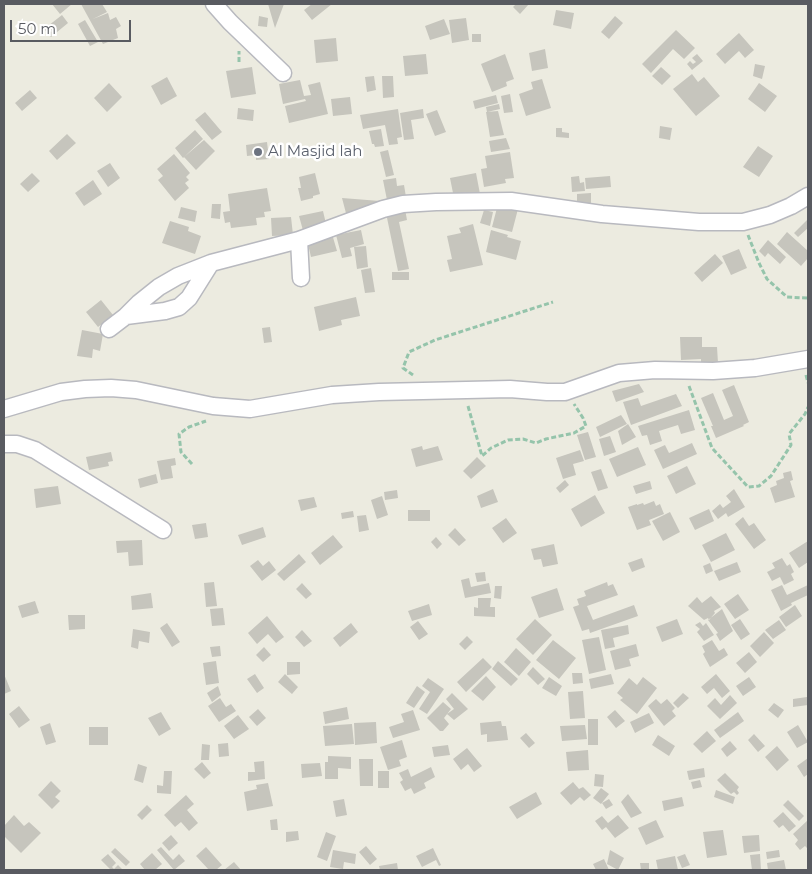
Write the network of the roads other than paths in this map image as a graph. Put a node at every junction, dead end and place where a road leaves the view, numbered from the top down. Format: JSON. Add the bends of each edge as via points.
{"nodes":[{"id":1,"x":214,"y":4,"type":"edge"},
{"id":2,"x":283,"y":73,"type":"dead end"},
{"id":3,"x":808,"y":196,"type":"edge"},
{"id":4,"x":299,"y":240,"type":"junction"},
{"id":5,"x":211,"y":263,"type":"junction"},
{"id":6,"x":301,"y":278,"type":"dead end"},
{"id":7,"x":126,"y":316,"type":"junction"},
{"id":8,"x":109,"y":329,"type":"dead end"},
{"id":9,"x":808,"y":359,"type":"edge"},
{"id":10,"x":4,"y":409,"type":"edge"},
{"id":11,"x":4,"y":444,"type":"edge"},
{"id":12,"x":163,"y":530,"type":"dead end"}],
"edges":[{"from":1,"to":2,"type":"street"},
{"from":3,"to":4,"type":"street","via":[[770,215],[743,222],[628,217],[511,201],[403,204]]},
{"from":4,"to":5,"type":"street"},
{"from":4,"to":6,"type":"street"},
{"from":5,"to":7,"type":"street","via":[[158,287]]},
{"from":5,"to":7,"type":"street","via":[[189,298],[179,306]]},
{"from":7,"to":8,"type":"street"},
{"from":9,"to":10,"type":"street","via":[[755,368],[619,373],[565,392],[510,389],[332,396],[250,410],[158,393],[86,388]]},
{"from":11,"to":12,"type":"street","via":[[35,450]]}]}
